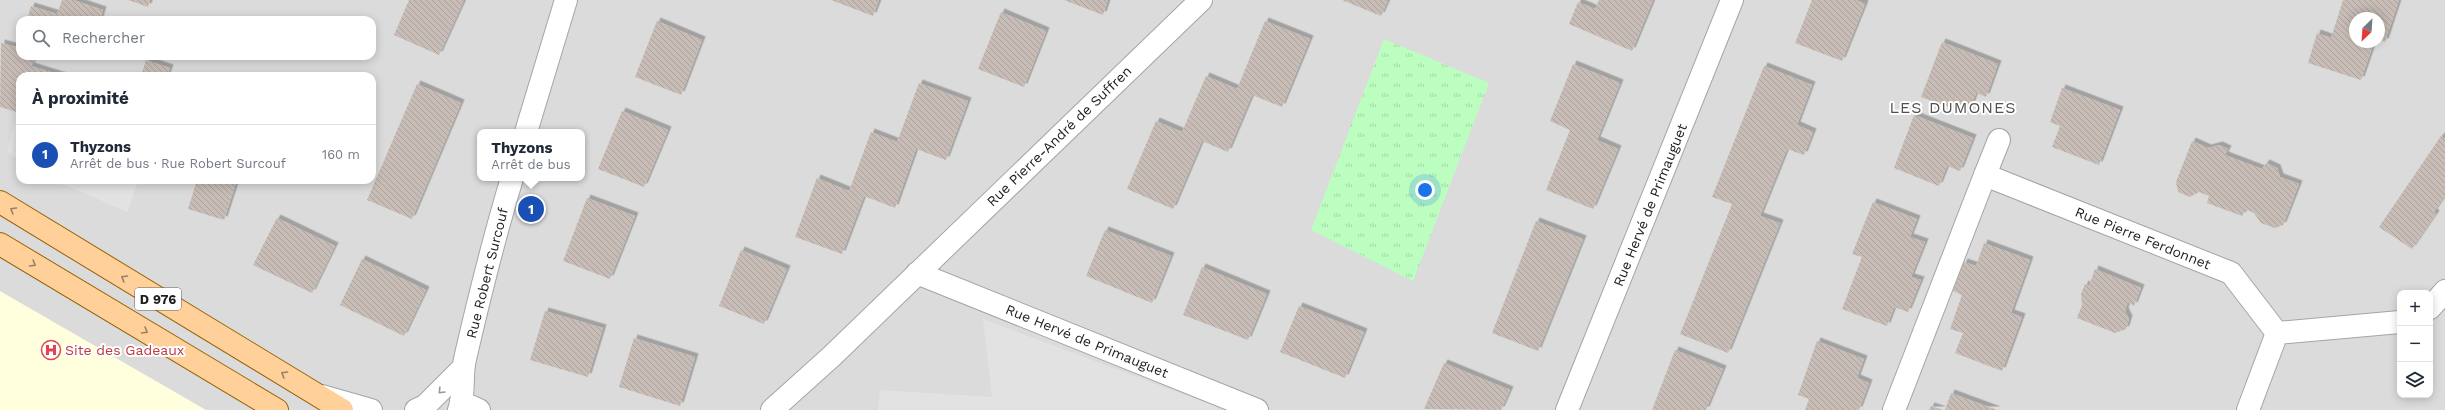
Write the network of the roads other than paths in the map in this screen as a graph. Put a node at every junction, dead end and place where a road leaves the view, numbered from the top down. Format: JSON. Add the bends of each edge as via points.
{"nodes":[{"id":1,"x":566,"y":0,"type":"edge"},
{"id":2,"x":1201,"y":0,"type":"edge"},
{"id":3,"x":1732,"y":0,"type":"edge"},
{"id":4,"x":527,"y":129,"type":"edge"},
{"id":5,"x":1999,"y":140,"type":"dead end"},
{"id":6,"x":1985,"y":175,"type":"junction"},
{"id":7,"x":511,"y":181,"type":"edge"},
{"id":8,"x":0,"y":202,"type":"edge"},
{"id":9,"x":0,"y":244,"type":"edge"},
{"id":10,"x":917,"y":273,"type":"junction"},
{"id":11,"x":2445,"y":290,"type":"edge"},
{"id":12,"x":2433,"y":304,"type":"edge"},
{"id":13,"x":2397,"y":322,"type":"edge"},
{"id":14,"x":2277,"y":333,"type":"junction"},
{"id":15,"x":463,"y":368,"type":"junction"},
{"id":16,"x":317,"y":395,"type":"junction"},
{"id":17,"x":466,"y":408,"type":"edge"},
{"id":18,"x":277,"y":410,"type":"edge"},
{"id":19,"x":342,"y":410,"type":"edge"},
{"id":20,"x":370,"y":410,"type":"edge"},
{"id":21,"x":416,"y":410,"type":"edge"},
{"id":22,"x":772,"y":410,"type":"edge"},
{"id":23,"x":1257,"y":410,"type":"edge"},
{"id":24,"x":1567,"y":410,"type":"edge"},
{"id":25,"x":1894,"y":410,"type":"edge"},
{"id":26,"x":2248,"y":410,"type":"edge"}],
"edges":[{"from":1,"to":4,"type":"street"},
{"from":2,"to":10,"type":"street","name":"Rue Pierre-André de Suffren"},
{"from":3,"to":24,"type":"street","name":"Rue Hervé de Primauguet"},
{"from":5,"to":6,"type":"street"},
{"from":6,"to":14,"type":"street","name":"Rue Pierre Ferdonnet","via":[[2231,273]]},
{"from":6,"to":25,"type":"street"},
{"from":7,"to":15,"type":"street","name":"Rue Robert Surcouf","via":[[494,239]]},
{"from":16,"to":8,"type":"main road","number":"D 976","one_way":true},
{"from":9,"to":18,"type":"main road","number":"D 976","one_way":true},
{"from":10,"to":22,"type":"street","name":"Rue Pierre-André de Suffren"},
{"from":10,"to":23,"type":"street","name":"Rue Hervé de Primauguet"},
{"from":11,"to":12,"type":"street"},
{"from":13,"to":14,"type":"street"},
{"from":14,"to":26,"type":"street"},
{"from":15,"to":17,"type":"street","name":"Rue Robert Surcouf"},
{"from":15,"to":21,"type":"street","one_way":true,"via":[[426,406]]},
{"from":16,"to":19,"type":"main road","number":"D 976"},
{"from":16,"to":20,"type":"street"}]}
